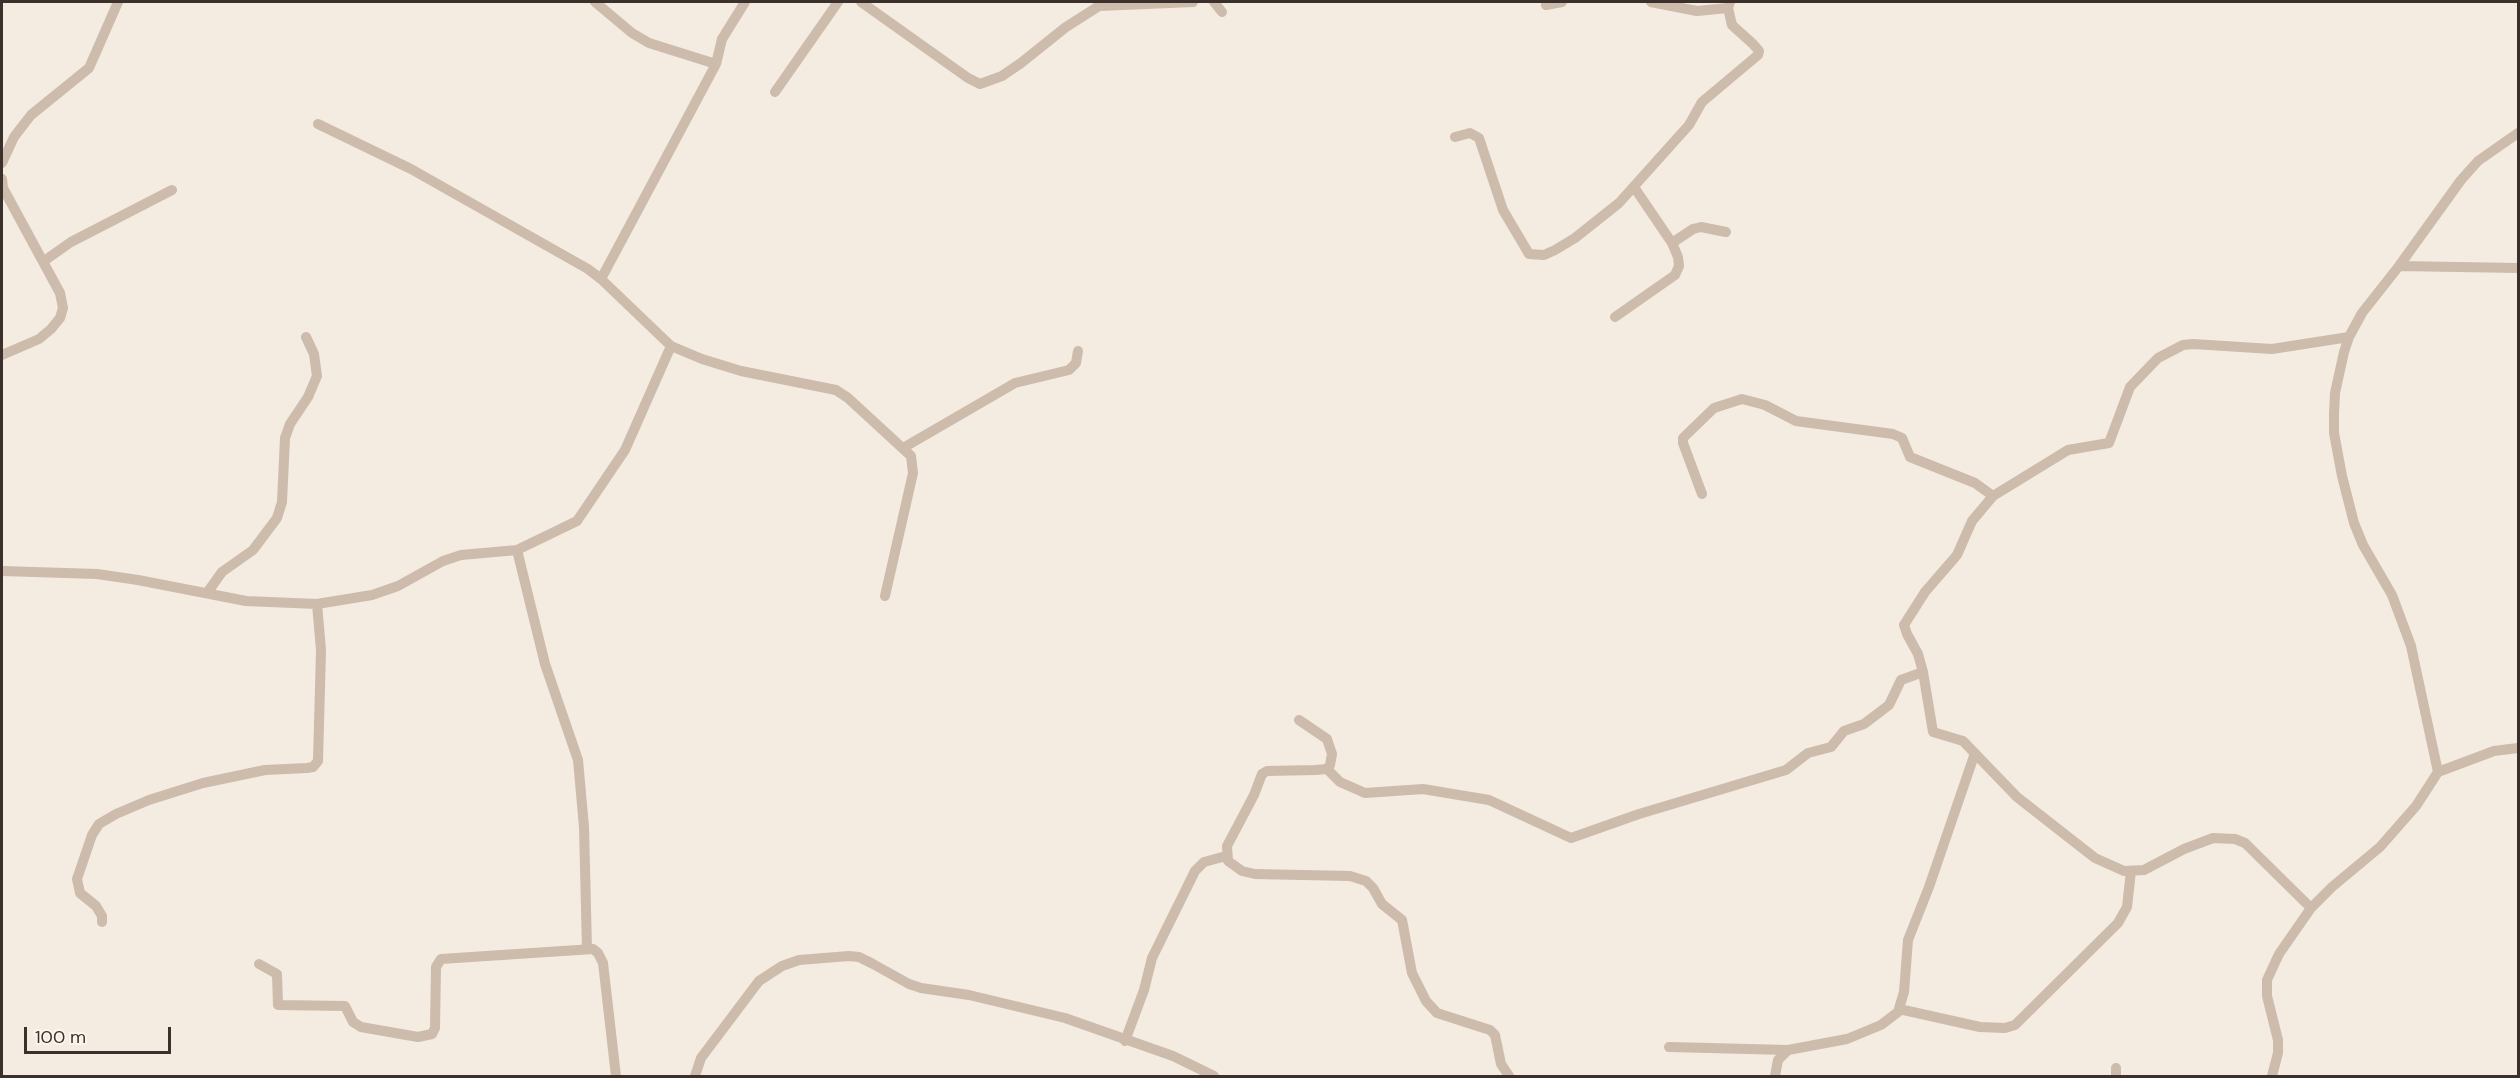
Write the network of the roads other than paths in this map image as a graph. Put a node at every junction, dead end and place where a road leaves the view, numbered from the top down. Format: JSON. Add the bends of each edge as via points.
{"nodes":[{"id":1,"x":118,"y":2,"type":"edge"},
{"id":2,"x":595,"y":2,"type":"edge"},
{"id":3,"x":745,"y":2,"type":"edge"},
{"id":4,"x":861,"y":2,"type":"edge"},
{"id":5,"x":1193,"y":2,"type":"edge"},
{"id":6,"x":1214,"y":2,"type":"edge"},
{"id":7,"x":1562,"y":2,"type":"edge"},
{"id":8,"x":1651,"y":2,"type":"edge"},
{"id":9,"x":834,"y":3,"type":"edge"},
{"id":10,"x":1546,"y":5,"type":"dead end"},
{"id":11,"x":1729,"y":5,"type":"edge"},
{"id":12,"x":1222,"y":12,"type":"dead end"},
{"id":13,"x":716,"y":64,"type":"junction"},
{"id":14,"x":775,"y":92,"type":"dead end"},
{"id":15,"x":318,"y":124,"type":"dead end"},
{"id":16,"x":2518,"y":133,"type":"edge"},
{"id":17,"x":1455,"y":137,"type":"dead end"},
{"id":18,"x":2,"y":163,"type":"edge"},
{"id":19,"x":2,"y":185,"type":"edge"},
{"id":20,"x":1634,"y":187,"type":"junction"},
{"id":21,"x":172,"y":190,"type":"dead end"},
{"id":22,"x":1726,"y":232,"type":"dead end"},
{"id":23,"x":1672,"y":243,"type":"junction"},
{"id":24,"x":44,"y":261,"type":"junction"},
{"id":25,"x":2399,"y":266,"type":"junction"},
{"id":26,"x":2518,"y":268,"type":"edge"},
{"id":27,"x":601,"y":279,"type":"junction"},
{"id":28,"x":1615,"y":317,"type":"dead end"},
{"id":29,"x":306,"y":337,"type":"dead end"},
{"id":30,"x":2349,"y":337,"type":"junction"},
{"id":31,"x":670,"y":346,"type":"junction"},
{"id":32,"x":1078,"y":351,"type":"dead end"},
{"id":33,"x":2,"y":356,"type":"edge"},
{"id":34,"x":903,"y":448,"type":"junction"},
{"id":35,"x":1702,"y":494,"type":"dead end"},
{"id":36,"x":1993,"y":496,"type":"junction"},
{"id":37,"x":517,"y":550,"type":"junction"},
{"id":38,"x":2,"y":571,"type":"edge"},
{"id":39,"x":207,"y":593,"type":"junction"},
{"id":40,"x":885,"y":596,"type":"dead end"},
{"id":41,"x":317,"y":604,"type":"junction"},
{"id":42,"x":1923,"y":672,"type":"junction"},
{"id":43,"x":1299,"y":720,"type":"dead end"},
{"id":44,"x":2518,"y":748,"type":"edge"},
{"id":45,"x":1975,"y":753,"type":"junction"},
{"id":46,"x":1326,"y":769,"type":"junction"},
{"id":47,"x":2438,"y":772,"type":"junction"},
{"id":48,"x":1226,"y":856,"type":"junction"},
{"id":49,"x":2131,"y":871,"type":"junction"},
{"id":50,"x":2312,"y":908,"type":"junction"},
{"id":51,"x":102,"y":922,"type":"dead end"},
{"id":52,"x":587,"y":949,"type":"junction"},
{"id":53,"x":258,"y":964,"type":"dead end"},
{"id":54,"x":1899,"y":1009,"type":"junction"},
{"id":55,"x":1125,"y":1041,"type":"junction"},
{"id":56,"x":1669,"y":1047,"type":"dead end"},
{"id":57,"x":1788,"y":1050,"type":"junction"},
{"id":58,"x":616,"y":1077,"type":"edge"},
{"id":59,"x":695,"y":1077,"type":"edge"},
{"id":60,"x":1214,"y":1077,"type":"edge"},
{"id":61,"x":1509,"y":1077,"type":"edge"},
{"id":62,"x":1775,"y":1077,"type":"edge"},
{"id":63,"x":2272,"y":1077,"type":"edge"}],
"edges":[{"from":1,"to":18,"type":"street","via":[[89,68],[31,115],[14,137]]},
{"from":2,"to":13,"type":"street","via":[[649,43]]},
{"from":3,"to":13,"type":"street","via":[[722,39]]},
{"from":4,"to":5,"type":"street","via":[[981,84],[1011,70],[1099,6]]},
{"from":6,"to":12,"type":"street"},
{"from":7,"to":10,"type":"street"},
{"from":8,"to":11,"type":"street","via":[[1697,11]]},
{"from":9,"to":14,"type":"street"},
{"from":11,"to":20,"type":"street","via":[[1732,26],[1754,44],[1758,55],[1702,102],[1689,125]]},
{"from":13,"to":27,"type":"street"},
{"from":15,"to":27,"type":"street","via":[[411,169]]},
{"from":16,"to":25,"type":"street","via":[[2469,170]]},
{"from":17,"to":20,"type":"street","via":[[1470,133],[1479,138],[1503,210],[1524,247],[1534,256],[1544,255],[1575,238]]},
{"from":19,"to":24,"type":"street"},
{"from":20,"to":23,"type":"street"},
{"from":21,"to":24,"type":"street","via":[[71,242]]},
{"from":22,"to":23,"type":"street","via":[[1701,227]]},
{"from":23,"to":28,"type":"street","via":[[1679,266],[1675,275]]},
{"from":24,"to":33,"type":"street","via":[[62,301],[60,318],[39,339]]},
{"from":25,"to":26,"type":"street"},
{"from":25,"to":30,"type":"street","via":[[2361,312]]},
{"from":27,"to":31,"type":"street"},
{"from":29,"to":39,"type":"street","via":[[314,354],[317,376],[285,438],[282,502],[277,518],[253,550],[222,572]]},
{"from":30,"to":36,"type":"street","via":[[2272,349],[2183,345],[2158,358],[2130,387],[2109,443],[2068,450]]},
{"from":30,"to":47,"type":"street","via":[[2335,393],[2334,433],[2342,476],[2363,545],[2392,595],[2411,646]]},
{"from":31,"to":34,"type":"street","via":[[746,372],[836,390]]},
{"from":31,"to":37,"type":"street","via":[[625,450],[580,517]]},
{"from":32,"to":34,"type":"street","via":[[1076,363],[1069,370],[1015,383]]},
{"from":34,"to":40,"type":"street","via":[[911,456],[914,473]]},
{"from":35,"to":36,"type":"street","via":[[1683,438],[1714,408],[1742,399],[1766,405],[1796,421],[1893,434],[1902,438],[1910,457],[1975,483]]},
{"from":36,"to":42,"type":"street","via":[[1972,521],[1957,555],[1906,620],[1905,629]]},
{"from":37,"to":41,"type":"street","via":[[461,555],[372,595]]},
{"from":37,"to":52,"type":"street","via":[[545,664],[578,760]]},
{"from":38,"to":39,"type":"street","via":[[97,574]]},
{"from":39,"to":41,"type":"street","via":[[246,601]]},
{"from":41,"to":51,"type":"street","via":[[321,650],[318,761],[313,767],[265,770],[202,783],[149,800],[99,824],[77,879],[80,893],[96,906]]},
{"from":42,"to":45,"type":"street","via":[[1933,732],[1963,741]]},
{"from":42,"to":46,"type":"street","via":[[1901,680],[1889,705],[1864,724],[1844,731],[1831,747],[1808,753],[1786,770],[1571,838],[1489,800],[1423,789],[1365,793],[1340,782]]},
{"from":43,"to":46,"type":"street","via":[[1327,739],[1332,754]]},
{"from":44,"to":47,"type":"street","via":[[2494,751]]},
{"from":45,"to":49,"type":"street","via":[[2017,797],[2095,858],[2116,869]]},
{"from":45,"to":54,"type":"street","via":[[1908,940]]},
{"from":46,"to":48,"type":"street","via":[[1262,774],[1227,846]]},
{"from":47,"to":50,"type":"street","via":[[2416,806],[2380,847]]},
{"from":48,"to":55,"type":"street","via":[[1204,862],[1194,871],[1152,958]]},
{"from":48,"to":61,"type":"street","via":[[1233,866],[1255,874],[1350,876],[1366,880],[1382,904],[1402,920],[1412,974],[1426,1001],[1437,1013],[1496,1035],[1501,1064]]},
{"from":49,"to":50,"type":"street","via":[[2153,867],[2184,849],[2225,837],[2245,843]]},
{"from":49,"to":54,"type":"street","via":[[2127,907],[2118,923],[2015,1025],[1980,1027]]},
{"from":50,"to":63,"type":"street","via":[[2279,954],[2267,980],[2278,1040]]},
{"from":52,"to":53,"type":"street","via":[[441,959],[436,968],[435,1028],[425,1037],[361,1027],[353,1022],[345,1006],[278,1005],[277,974]]},
{"from":52,"to":58,"type":"street","via":[[598,953],[603,963]]},
{"from":54,"to":57,"type":"street","via":[[1881,1025],[1847,1039]]},
{"from":55,"to":59,"type":"street","via":[[1065,1018],[921,988],[860,957],[812,958],[782,966],[759,981],[701,1058]]},
{"from":55,"to":60,"type":"street","via":[[1173,1056]]},
{"from":56,"to":57,"type":"street"},
{"from":57,"to":62,"type":"street","via":[[1778,1060]]}]}
